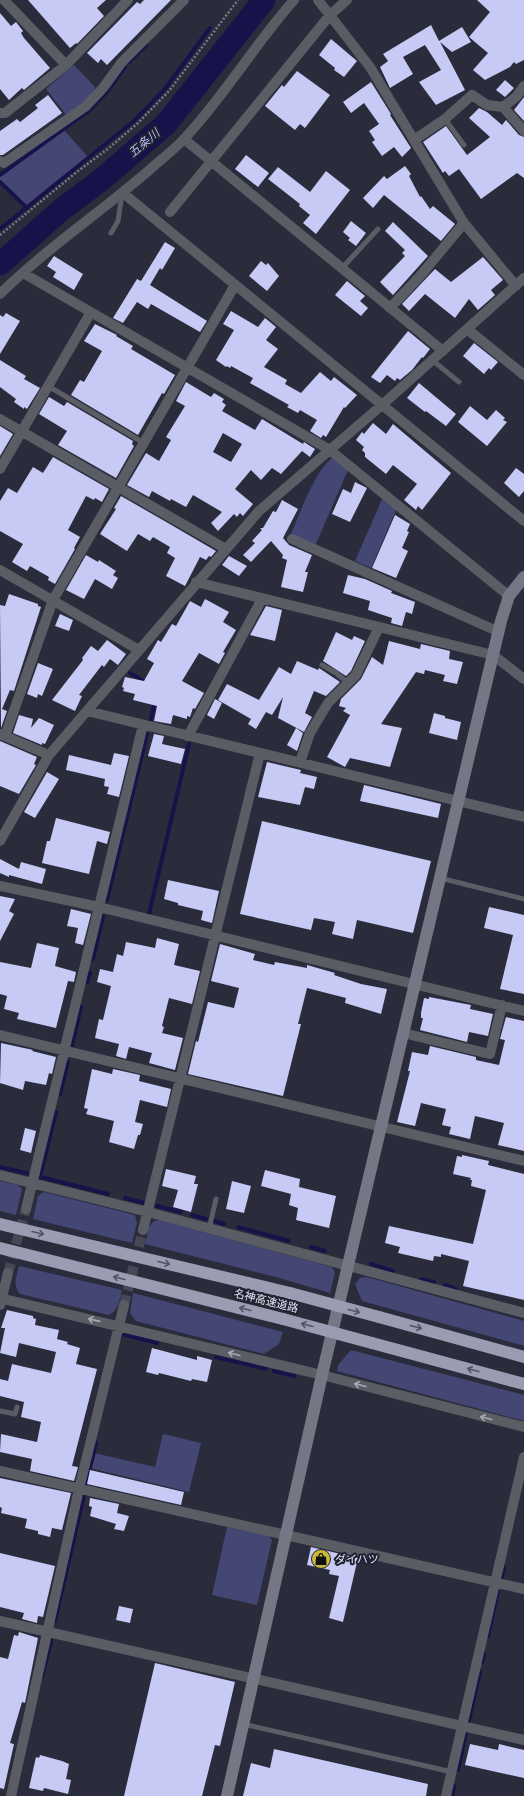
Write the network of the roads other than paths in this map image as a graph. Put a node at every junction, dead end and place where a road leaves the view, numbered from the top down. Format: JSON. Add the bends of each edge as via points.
{"nodes":[{"id":1,"x":4,"y":0,"type":"edge"},
{"id":2,"x":184,"y":0,"type":"edge"},
{"id":3,"x":294,"y":0,"type":"edge"},
{"id":4,"x":318,"y":0,"type":"edge"},
{"id":5,"x":347,"y":0,"type":"edge"},
{"id":6,"x":123,"y":2,"type":"edge"},
{"id":7,"x":330,"y":15,"type":"junction"},
{"id":8,"x":66,"y":65,"type":"junction"},
{"id":9,"x":524,"y":86,"type":"edge"},
{"id":10,"x":503,"y":107,"type":"junction"},
{"id":11,"x":0,"y":113,"type":"edge"},
{"id":12,"x":445,"y":119,"type":"junction"},
{"id":13,"x":524,"y":131,"type":"edge"},
{"id":14,"x":184,"y":139,"type":"junction"},
{"id":15,"x":414,"y":140,"type":"junction"},
{"id":16,"x":464,"y":145,"type":"dead end"},
{"id":17,"x":0,"y":161,"type":"edge"},
{"id":18,"x":211,"y":161,"type":"junction"},
{"id":19,"x":122,"y":193,"type":"junction"},
{"id":20,"x":170,"y":212,"type":"dead end"},
{"id":21,"x":464,"y":222,"type":"junction"},
{"id":22,"x":378,"y":229,"type":"dead end"},
{"id":23,"x":111,"y":233,"type":"dead end"},
{"id":24,"x":342,"y":268,"type":"junction"},
{"id":25,"x":22,"y":272,"type":"junction"},
{"id":26,"x":524,"y":278,"type":"edge"},
{"id":27,"x":235,"y":285,"type":"junction"},
{"id":28,"x":516,"y":286,"type":"junction"},
{"id":29,"x":0,"y":294,"type":"edge"},
{"id":30,"x":390,"y":308,"type":"junction"},
{"id":31,"x":90,"y":312,"type":"junction"},
{"id":32,"x":467,"y":329,"type":"junction"},
{"id":33,"x":443,"y":351,"type":"junction"},
{"id":34,"x":432,"y":360,"type":"junction"},
{"id":35,"x":187,"y":368,"type":"junction"},
{"id":36,"x":524,"y":375,"type":"edge"},
{"id":37,"x":459,"y":382,"type":"dead end"},
{"id":38,"x":48,"y":386,"type":"junction"},
{"id":39,"x":382,"y":405,"type":"junction"},
{"id":40,"x":0,"y":419,"type":"edge"},
{"id":41,"x":22,"y":431,"type":"junction"},
{"id":42,"x":144,"y":443,"type":"junction"},
{"id":43,"x":330,"y":450,"type":"junction"},
{"id":44,"x":0,"y":469,"type":"edge"},
{"id":45,"x":118,"y":487,"type":"junction"},
{"id":46,"x":524,"y":521,"type":"edge"},
{"id":47,"x":292,"y":539,"type":"dead end"},
{"id":48,"x":226,"y":549,"type":"junction"},
{"id":49,"x":0,"y":570,"type":"edge"},
{"id":50,"x":524,"y":577,"type":"edge"},
{"id":51,"x":196,"y":582,"type":"junction"},
{"id":52,"x":509,"y":596,"type":"junction"},
{"id":53,"x":262,"y":598,"type":"junction"},
{"id":54,"x":53,"y":600,"type":"junction"},
{"id":55,"x":379,"y":627,"type":"junction"},
{"id":56,"x":499,"y":632,"type":"junction"},
{"id":57,"x":139,"y":650,"type":"junction"},
{"id":58,"x":493,"y":654,"type":"junction"},
{"id":59,"x":322,"y":665,"type":"dead end"},
{"id":60,"x":524,"y":679,"type":"edge"},
{"id":61,"x":348,"y":683,"type":"junction"},
{"id":62,"x":87,"y":711,"type":"junction"},
{"id":63,"x":143,"y":725,"type":"junction"},
{"id":64,"x":2,"y":735,"type":"edge"},
{"id":65,"x":188,"y":736,"type":"junction"},
{"id":66,"x":260,"y":753,"type":"junction"},
{"id":67,"x":49,"y":755,"type":"junction"},
{"id":68,"x":300,"y":762,"type":"junction"},
{"id":69,"x":458,"y":801,"type":"junction"},
{"id":70,"x":524,"y":817,"type":"edge"},
{"id":71,"x":0,"y":841,"type":"edge"},
{"id":72,"x":440,"y":878,"type":"junction"},
{"id":73,"x":0,"y":886,"type":"edge"},
{"id":74,"x":524,"y":899,"type":"edge"},
{"id":75,"x":100,"y":907,"type":"junction"},
{"id":76,"x":215,"y":936,"type":"junction"},
{"id":77,"x":415,"y":985,"type":"junction"},
{"id":78,"x":502,"y":1005,"type":"junction"},
{"id":79,"x":524,"y":1011,"type":"edge"},
{"id":80,"x":403,"y":1033,"type":"junction"},
{"id":81,"x":0,"y":1035,"type":"edge"},
{"id":82,"x":65,"y":1051,"type":"junction"},
{"id":83,"x":180,"y":1078,"type":"junction"},
{"id":84,"x":381,"y":1127,"type":"junction"},
{"id":85,"x":524,"y":1161,"type":"edge"},
{"id":86,"x":0,"y":1175,"type":"edge"},
{"id":87,"x":34,"y":1183,"type":"junction"},
{"id":88,"x":216,"y":1199,"type":"dead end"},
{"id":89,"x":26,"y":1209,"type":"tunnel mouth"},
{"id":90,"x":148,"y":1212,"type":"junction"},
{"id":91,"x":0,"y":1224,"type":"edge"},
{"id":92,"x":209,"y":1229,"type":"junction"},
{"id":93,"x":143,"y":1230,"type":"tunnel mouth"},
{"id":94,"x":0,"y":1248,"type":"edge"},
{"id":95,"x":348,"y":1266,"type":"junction"},
{"id":96,"x":8,"y":1273,"type":"tunnel mouth"},
{"id":97,"x":0,"y":1300,"type":"edge"},
{"id":98,"x":124,"y":1306,"type":"tunnel mouth"},
{"id":99,"x":524,"y":1313,"type":"edge"},
{"id":100,"x":118,"y":1326,"type":"junction"},
{"id":101,"x":524,"y":1357,"type":"edge"},
{"id":102,"x":322,"y":1375,"type":"junction"},
{"id":103,"x":524,"y":1384,"type":"edge"},
{"id":104,"x":17,"y":1407,"type":"dead end"},
{"id":105,"x":0,"y":1411,"type":"edge"},
{"id":106,"x":524,"y":1427,"type":"edge"},
{"id":107,"x":524,"y":1457,"type":"edge"},
{"id":108,"x":0,"y":1471,"type":"edge"},
{"id":109,"x":80,"y":1489,"type":"junction"},
{"id":110,"x":286,"y":1534,"type":"junction"},
{"id":111,"x":496,"y":1583,"type":"junction"},
{"id":112,"x":524,"y":1589,"type":"edge"},
{"id":113,"x":0,"y":1621,"type":"edge"},
{"id":114,"x":47,"y":1632,"type":"junction"},
{"id":115,"x":254,"y":1678,"type":"junction"},
{"id":116,"x":244,"y":1724,"type":"junction"},
{"id":117,"x":463,"y":1726,"type":"junction"},
{"id":118,"x":524,"y":1740,"type":"edge"},
{"id":119,"x":452,"y":1772,"type":"junction"},
{"id":120,"x":11,"y":1796,"type":"edge"},
{"id":121,"x":227,"y":1796,"type":"edge"},
{"id":122,"x":446,"y":1796,"type":"edge"}],
"edges":[{"from":1,"to":8,"type":"street"},
{"from":2,"to":17,"type":"street","via":[[122,62],[85,107],[4,163]]},
{"from":3,"to":14,"type":"street","via":[[208,112]]},
{"from":4,"to":7,"type":"street"},
{"from":5,"to":7,"type":"street"},
{"from":6,"to":8,"type":"street"},
{"from":7,"to":15,"type":"street","via":[[370,67]]},
{"from":7,"to":18,"type":"street"},
{"from":8,"to":11,"type":"street","via":[[5,113]]},
{"from":9,"to":10,"type":"street","via":[[516,97]]},
{"from":10,"to":12,"type":"street","via":[[487,105],[472,96]]},
{"from":10,"to":13,"type":"street"},
{"from":12,"to":15,"type":"street"},
{"from":12,"to":16,"type":"lane"},
{"from":14,"to":18,"type":"street"},
{"from":14,"to":19,"type":"street"},
{"from":15,"to":21,"type":"street"},
{"from":18,"to":20,"type":"street"},
{"from":18,"to":24,"type":"street"},
{"from":19,"to":23,"type":"lane","via":[[118,221]]},
{"from":19,"to":25,"type":"street"},
{"from":19,"to":27,"type":"street"},
{"from":21,"to":28,"type":"street"},
{"from":21,"to":30,"type":"street"},
{"from":22,"to":24,"type":"lane"},
{"from":24,"to":30,"type":"street"},
{"from":25,"to":29,"type":"street"},
{"from":25,"to":31,"type":"street"},
{"from":26,"to":28,"type":"street"},
{"from":27,"to":35,"type":"street"},
{"from":27,"to":39,"type":"street"},
{"from":28,"to":32,"type":"street"},
{"from":30,"to":33,"type":"street"},
{"from":31,"to":35,"type":"street"},
{"from":31,"to":38,"type":"street"},
{"from":32,"to":33,"type":"street"},
{"from":32,"to":36,"type":"street"},
{"from":33,"to":34,"type":"street"},
{"from":34,"to":37,"type":"lane"},
{"from":34,"to":39,"type":"street"},
{"from":35,"to":42,"type":"street"},
{"from":35,"to":43,"type":"street"},
{"from":38,"to":41,"type":"street"},
{"from":38,"to":42,"type":"lane"},
{"from":39,"to":43,"type":"street"},
{"from":39,"to":46,"type":"street"},
{"from":40,"to":41,"type":"street"},
{"from":41,"to":44,"type":"street"},
{"from":41,"to":45,"type":"street"},
{"from":42,"to":45,"type":"street"},
{"from":43,"to":48,"type":"street","via":[[259,511]]},
{"from":43,"to":52,"type":"street"},
{"from":45,"to":48,"type":"street"},
{"from":45,"to":54,"type":"street"},
{"from":47,"to":56,"type":"street"},
{"from":48,"to":51,"type":"street"},
{"from":49,"to":54,"type":"street"},
{"from":50,"to":52,"type":"street"},
{"from":51,"to":53,"type":"street"},
{"from":51,"to":57,"type":"street"},
{"from":52,"to":56,"type":"street"},
{"from":53,"to":55,"type":"street"},
{"from":53,"to":65,"type":"street"},
{"from":54,"to":57,"type":"street"},
{"from":54,"to":64,"type":"street"},
{"from":55,"to":58,"type":"street"},
{"from":55,"to":61,"type":"street","via":[[356,675]]},
{"from":56,"to":58,"type":"street"},
{"from":57,"to":62,"type":"street"},
{"from":58,"to":60,"type":"street"},
{"from":58,"to":69,"type":"street"},
{"from":59,"to":61,"type":"lane","via":[[336,672]]},
{"from":61,"to":68,"type":"street","via":[[328,703],[310,733]]},
{"from":62,"to":63,"type":"street"},
{"from":62,"to":67,"type":"street"},
{"from":63,"to":65,"type":"street"},
{"from":63,"to":75,"type":"street"},
{"from":64,"to":67,"type":"street"},
{"from":65,"to":66,"type":"street"},
{"from":66,"to":68,"type":"street"},
{"from":66,"to":76,"type":"street"},
{"from":67,"to":71,"type":"street"},
{"from":68,"to":69,"type":"street"},
{"from":69,"to":70,"type":"street"},
{"from":69,"to":72,"type":"street"},
{"from":72,"to":74,"type":"lane"},
{"from":72,"to":77,"type":"street"},
{"from":73,"to":75,"type":"street"},
{"from":75,"to":76,"type":"street"},
{"from":75,"to":82,"type":"street"},
{"from":76,"to":77,"type":"street"},
{"from":76,"to":83,"type":"street"},
{"from":77,"to":78,"type":"street"},
{"from":77,"to":80,"type":"street"},
{"from":78,"to":79,"type":"street"},
{"from":78,"to":80,"type":"street","via":[[490,1054]]},
{"from":80,"to":84,"type":"street"},
{"from":81,"to":82,"type":"street"},
{"from":82,"to":83,"type":"street"},
{"from":82,"to":87,"type":"street"},
{"from":83,"to":84,"type":"street"},
{"from":83,"to":90,"type":"street"},
{"from":84,"to":85,"type":"street"},
{"from":84,"to":95,"type":"street"},
{"from":86,"to":87,"type":"street"},
{"from":87,"to":89,"type":"street"},
{"from":87,"to":90,"type":"street"},
{"from":88,"to":92,"type":"lane"},
{"from":90,"to":92,"type":"street"},
{"from":90,"to":93,"type":"street"},
{"from":91,"to":101,"type":"highway","name":"名神高速道路","one_way":true,"bridge":true,"via":[[290,1293]]},
{"from":92,"to":95,"type":"street"},
{"from":103,"to":94,"type":"highway","name":"名神高速道路","one_way":true,"bridge":true,"via":[[283,1319]]},
{"from":95,"to":99,"type":"street"},
{"from":95,"to":102,"type":"street"},
{"from":96,"to":97,"type":"street"},
{"from":100,"to":97,"type":"street","one_way":true},
{"from":98,"to":100,"type":"street"},
{"from":102,"to":100,"type":"street","one_way":true},
{"from":100,"to":109,"type":"street"},
{"from":106,"to":102,"type":"street","one_way":true},
{"from":102,"to":110,"type":"street"},
{"from":104,"to":105,"type":"lane","via":[[15,1414]]},
{"from":107,"to":111,"type":"street"},
{"from":108,"to":109,"type":"street"},
{"from":109,"to":110,"type":"street"},
{"from":109,"to":114,"type":"street"},
{"from":110,"to":111,"type":"street"},
{"from":110,"to":115,"type":"street"},
{"from":111,"to":112,"type":"street"},
{"from":111,"to":117,"type":"street"},
{"from":113,"to":114,"type":"street"},
{"from":114,"to":115,"type":"street"},
{"from":114,"to":120,"type":"street"},
{"from":115,"to":116,"type":"street"},
{"from":115,"to":117,"type":"street"},
{"from":116,"to":119,"type":"lane"},
{"from":116,"to":121,"type":"street"},
{"from":117,"to":118,"type":"street"},
{"from":117,"to":119,"type":"street"},
{"from":119,"to":122,"type":"street"}]}
